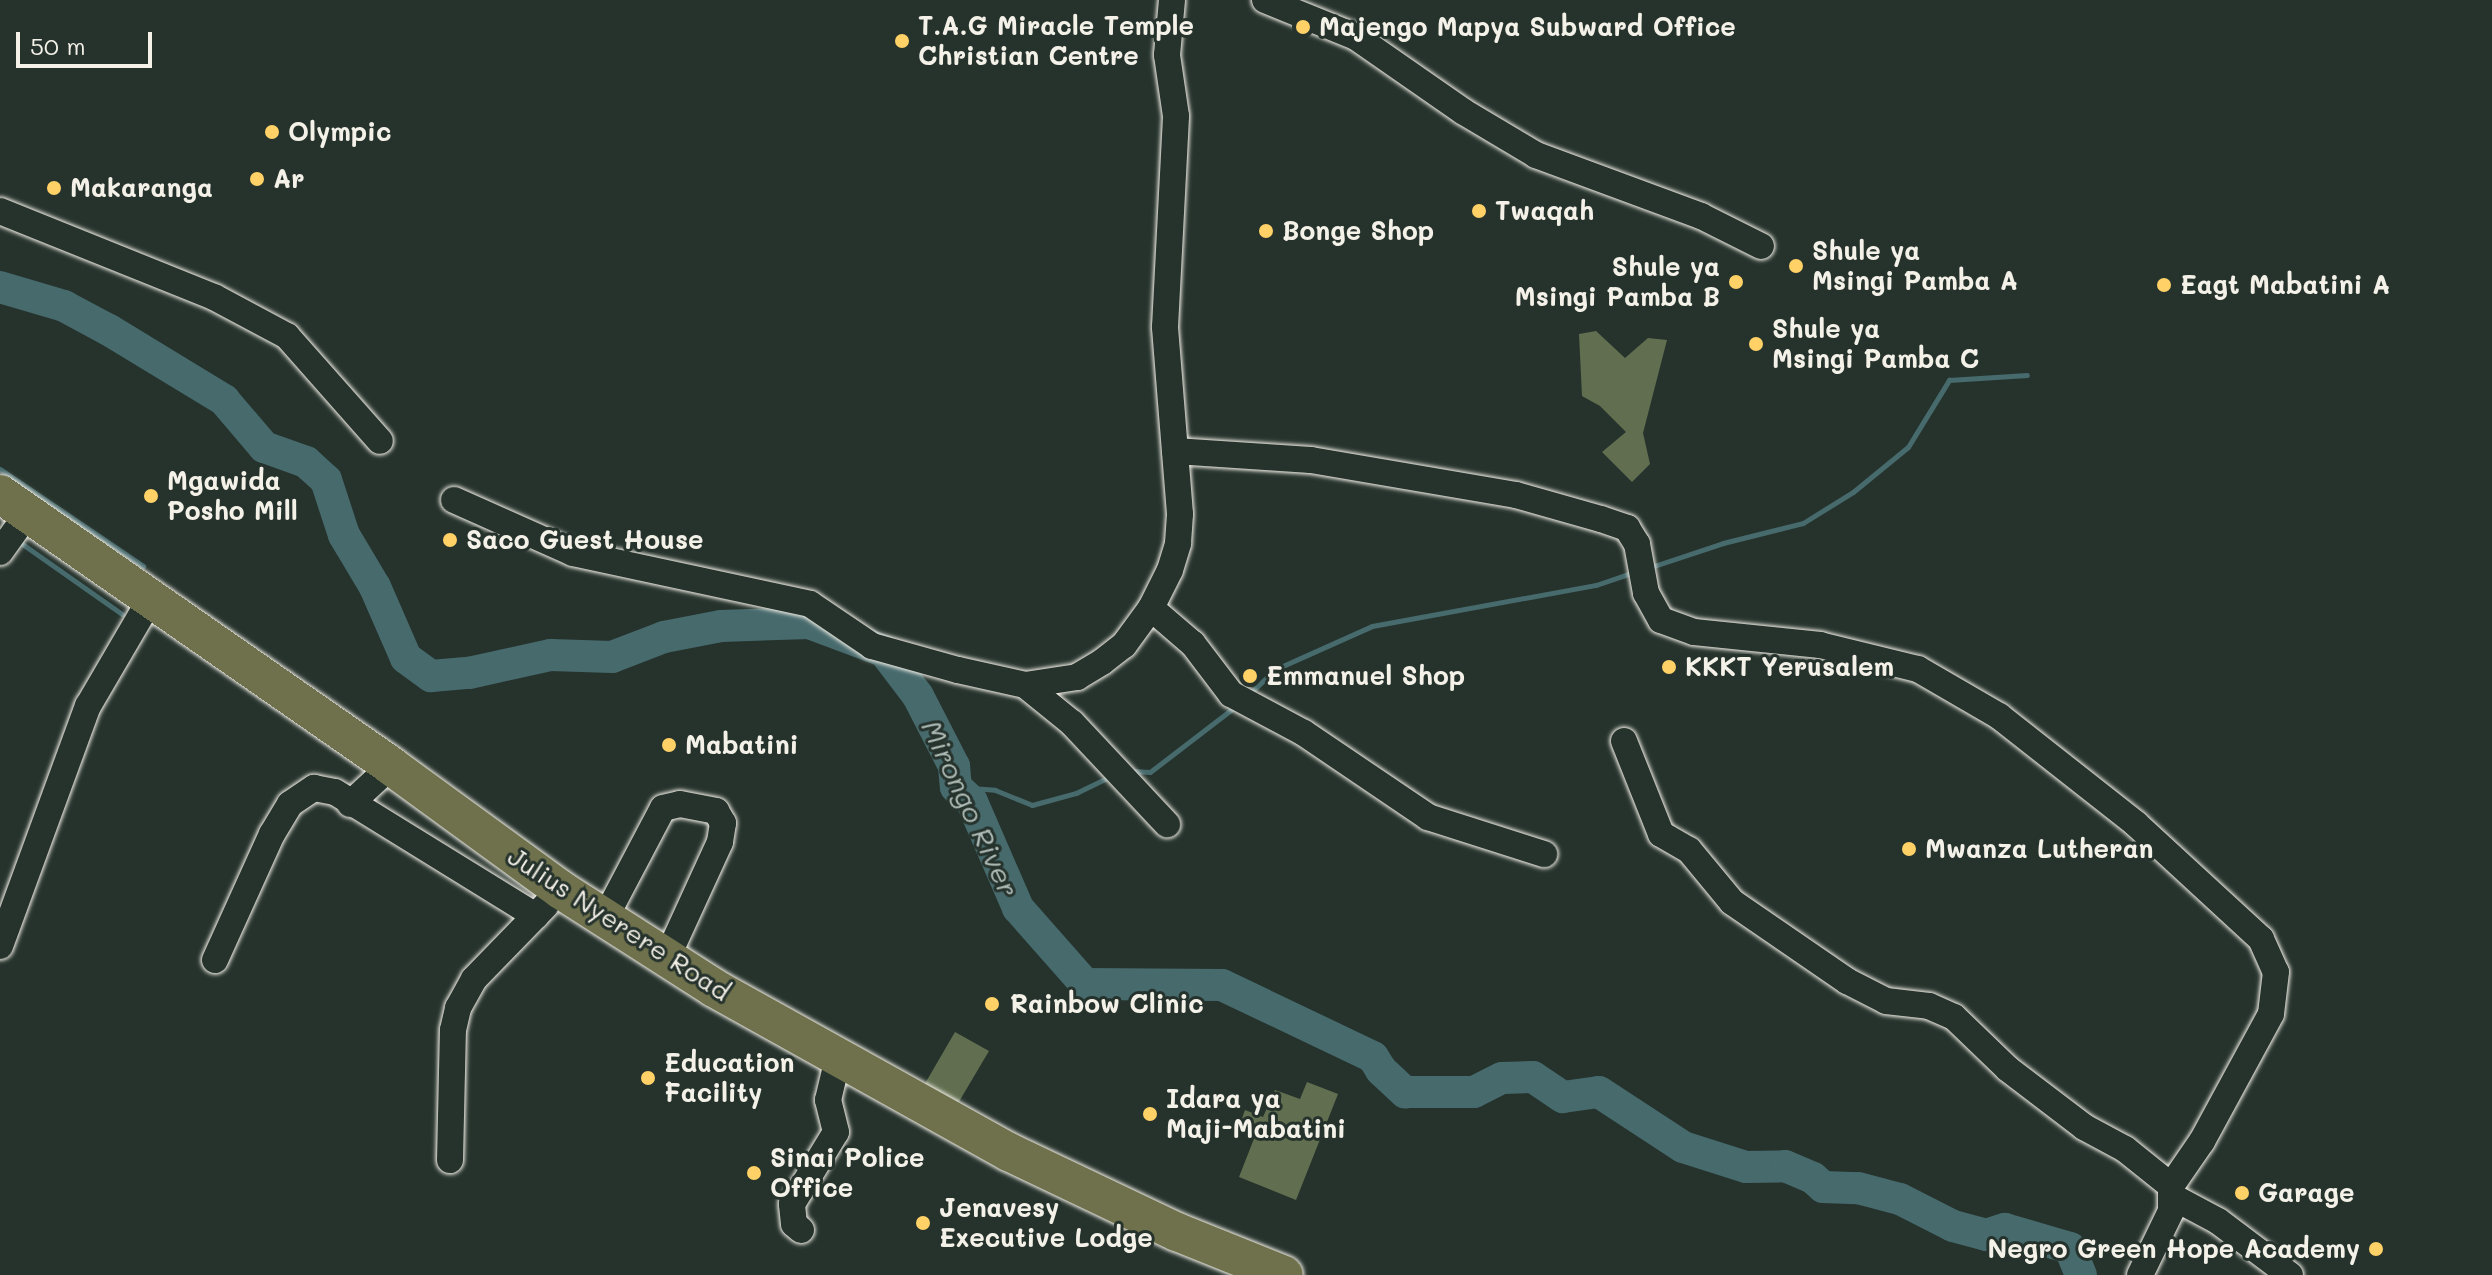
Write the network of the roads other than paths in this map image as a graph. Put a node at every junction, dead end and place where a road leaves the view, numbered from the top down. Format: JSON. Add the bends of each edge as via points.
{"nodes":[{"id":1,"x":1172,"y":0,"type":"edge"},
{"id":2,"x":1265,"y":0,"type":"edge"},
{"id":3,"x":0,"y":211,"type":"edge"},
{"id":4,"x":1761,"y":246,"type":"dead end"},
{"id":5,"x":380,"y":441,"type":"dead end"},
{"id":6,"x":1175,"y":451,"type":"junction"},
{"id":7,"x":454,"y":500,"type":"dead end"},
{"id":8,"x":10,"y":527,"type":"edge"},
{"id":9,"x":150,"y":600,"type":"junction"},
{"id":10,"x":1151,"y":608,"type":"junction"},
{"id":11,"x":1025,"y":685,"type":"junction"},
{"id":12,"x":1624,"y":741,"type":"dead end"},
{"id":13,"x":391,"y":766,"type":"junction"},
{"id":14,"x":350,"y":804,"type":"junction"},
{"id":15,"x":1167,"y":824,"type":"dead end"},
{"id":16,"x":1544,"y":854,"type":"dead end"},
{"id":17,"x":548,"y":903,"type":"junction"},
{"id":18,"x":605,"y":918,"type":"junction"},
{"id":19,"x":0,"y":946,"type":"edge"},
{"id":20,"x":667,"y":958,"type":"junction"},
{"id":21,"x":215,"y":960,"type":"dead end"},
{"id":22,"x":838,"y":1058,"type":"junction"},
{"id":23,"x":450,"y":1160,"type":"dead end"},
{"id":24,"x":2172,"y":1191,"type":"junction"},
{"id":25,"x":801,"y":1230,"type":"dead end"},
{"id":26,"x":1284,"y":1275,"type":"edge"},
{"id":27,"x":2140,"y":1275,"type":"edge"},
{"id":28,"x":2290,"y":1275,"type":"edge"}],
"edges":[{"from":1,"to":6,"type":"street","via":[[1167,55],[1176,116],[1165,327]]},
{"from":2,"to":4,"type":"street","via":[[1356,37],[1536,155],[1701,216]]},
{"from":3,"to":5,"type":"street","via":[[214,297],[287,336]]},
{"from":6,"to":10,"type":"street","via":[[1178,543]]},
{"from":6,"to":24,"type":"street","via":[[1251,454],[1367,469],[1516,495],[1601,519],[1627,528],[1637,544],[1646,593],[1661,620],[1694,632],[1820,645],[1918,669],[1999,716],[2136,824],[2261,939],[2276,972],[2271,1014]]},
{"from":7,"to":11,"type":"street","via":[[573,553],[810,604],[872,646]]},
{"from":8,"to":9,"type":"highway","name":"Julius Nyerere Road"},
{"from":9,"to":13,"type":"highway","name":"Julius Nyerere Road"},
{"from":9,"to":19,"type":"street","via":[[88,706]]},
{"from":10,"to":11,"type":"street","via":[[1124,645],[1102,662],[1077,677]]},
{"from":10,"to":16,"type":"street","via":[[1193,644],[1231,694],[1304,733],[1428,817]]},
{"from":11,"to":15,"type":"street","via":[[1072,723]]},
{"from":12,"to":24,"type":"street","via":[[1661,834],[1689,850],[1732,902],[1809,958],[1871,994],[1954,1017],[2008,1069],[2084,1127],[2125,1149]]},
{"from":13,"to":14,"type":"street"},
{"from":13,"to":17,"type":"highway","name":"Julius Nyerere Road"},
{"from":14,"to":17,"type":"street"},
{"from":14,"to":21,"type":"street","via":[[335,792],[314,788],[290,804]]},
{"from":17,"to":18,"type":"highway","name":"Julius Nyerere Road"},
{"from":17,"to":23,"type":"street","via":[[474,979],[458,1008]]},
{"from":18,"to":20,"type":"highway","name":"Julius Nyerere Road"},
{"from":18,"to":20,"type":"street","via":[[663,808],[680,804],[716,811],[723,823],[720,842]]},
{"from":20,"to":22,"type":"highway","name":"Julius Nyerere Road"},
{"from":22,"to":25,"type":"street","via":[[828,1100],[836,1132],[792,1204],[794,1224]]},
{"from":22,"to":26,"type":"highway","name":"Julius Nyerere Road","via":[[1009,1152],[1177,1232]]},
{"from":24,"to":27,"type":"street","via":[[2171,1211]]},
{"from":24,"to":28,"type":"street"}]}
